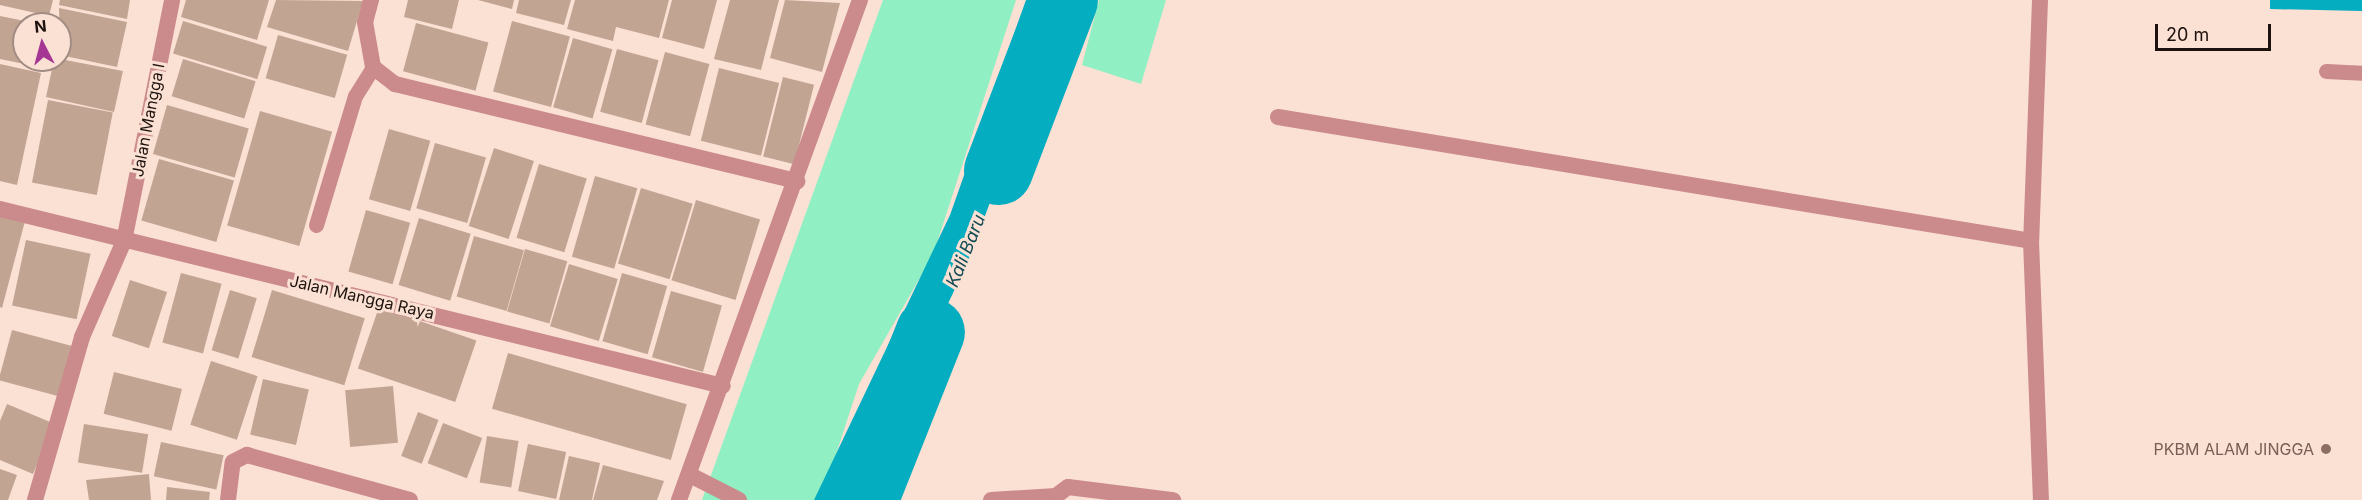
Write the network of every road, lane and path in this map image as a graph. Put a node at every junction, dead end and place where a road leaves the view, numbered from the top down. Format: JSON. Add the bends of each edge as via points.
{"nodes":[{"id":1,"x":172,"y":0,"type":"edge"},
{"id":2,"x":371,"y":0,"type":"edge"},
{"id":3,"x":860,"y":0,"type":"edge"},
{"id":4,"x":2040,"y":0,"type":"edge"},
{"id":5,"x":373,"y":68,"type":"junction"},
{"id":6,"x":2326,"y":71,"type":"dead end"},
{"id":7,"x":2362,"y":73,"type":"edge"},
{"id":8,"x":1278,"y":117,"type":"dead end"},
{"id":9,"x":797,"y":181,"type":"junction"},
{"id":10,"x":0,"y":209,"type":"edge"},
{"id":11,"x":316,"y":225,"type":"dead end"},
{"id":12,"x":124,"y":240,"type":"junction"},
{"id":13,"x":2031,"y":241,"type":"junction"},
{"id":14,"x":723,"y":386,"type":"junction"},
{"id":15,"x":690,"y":475,"type":"junction"},
{"id":16,"x":35,"y":500,"type":"edge"},
{"id":17,"x":228,"y":500,"type":"edge"},
{"id":18,"x":410,"y":500,"type":"edge"},
{"id":19,"x":679,"y":500,"type":"edge"},
{"id":20,"x":738,"y":500,"type":"edge"},
{"id":21,"x":991,"y":500,"type":"edge"},
{"id":22,"x":1173,"y":500,"type":"edge"},
{"id":23,"x":2041,"y":500,"type":"edge"}],
"edges":[{"from":1,"to":12,"type":"street","name":"Jalan Mangga I"},
{"from":2,"to":5,"type":"street","via":[[365,21]]},
{"from":3,"to":9,"type":"street"},
{"from":4,"to":13,"type":"street"},
{"from":5,"to":9,"type":"street","via":[[395,84]]},
{"from":5,"to":11,"type":"lane","via":[[355,96]]},
{"from":6,"to":7,"type":"lane"},
{"from":8,"to":13,"type":"street"},
{"from":9,"to":14,"type":"street"},
{"from":10,"to":12,"type":"street","name":"Jalan Mangga Raya"},
{"from":12,"to":14,"type":"street","name":"Jalan Mangga Raya"},
{"from":12,"to":16,"type":"street","name":"Jalan Mangga I","via":[[82,337]]},
{"from":13,"to":23,"type":"street"},
{"from":14,"to":15,"type":"street"},
{"from":15,"to":19,"type":"street"},
{"from":15,"to":20,"type":"street"},
{"from":17,"to":18,"type":"street","via":[[233,462],[248,455]]},
{"from":21,"to":22,"type":"street","via":[[1056,496],[1068,488]]}]}
